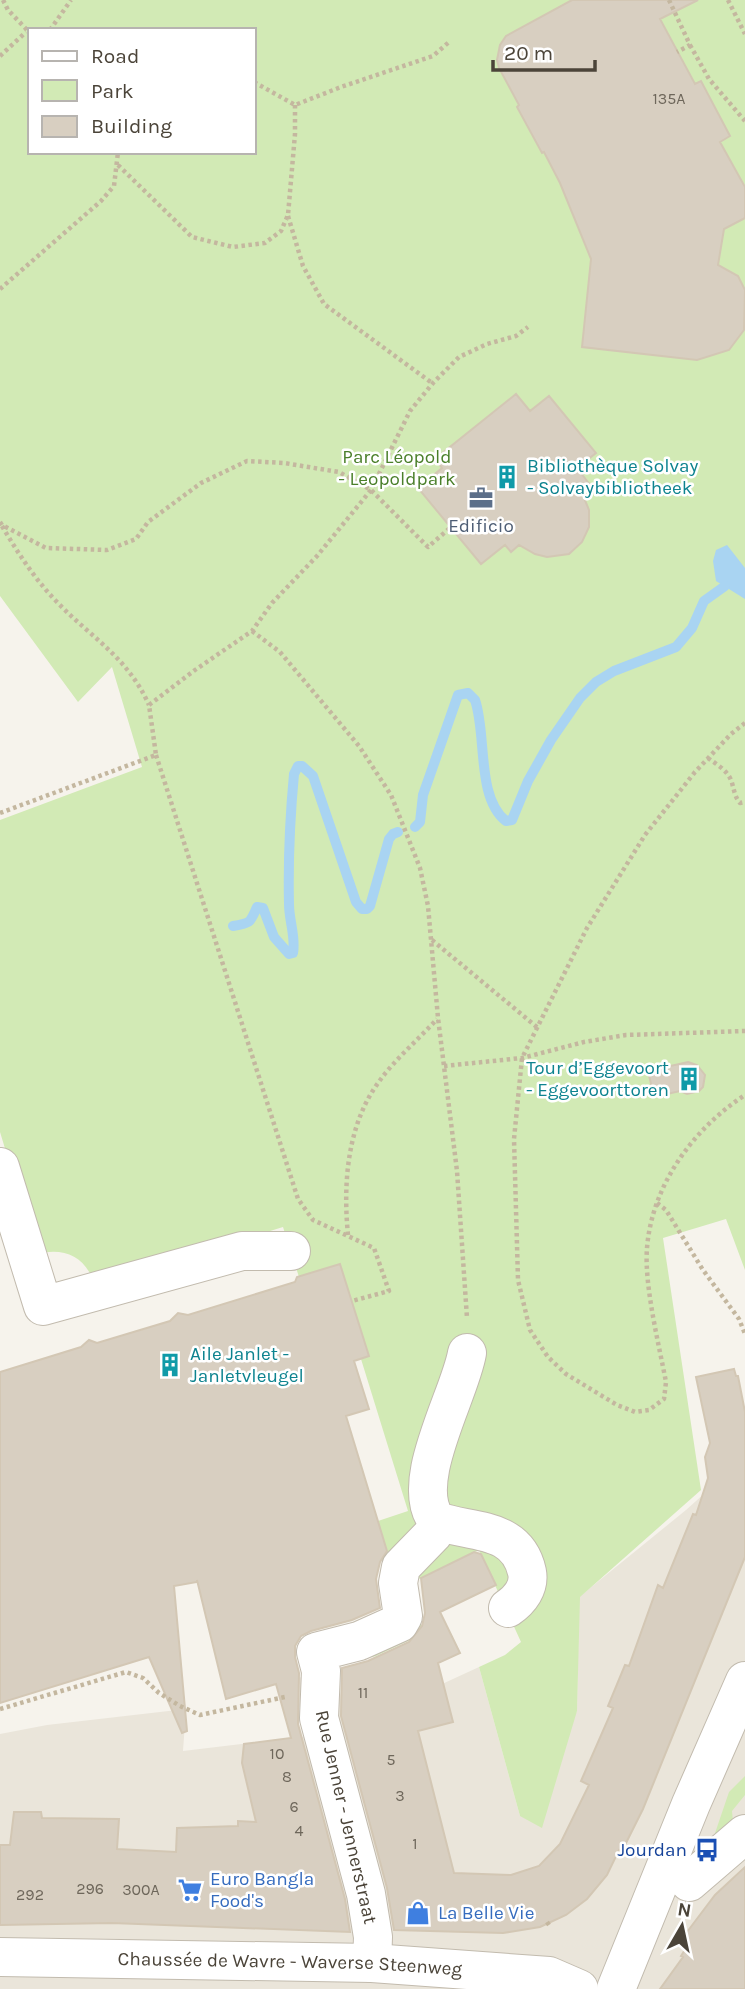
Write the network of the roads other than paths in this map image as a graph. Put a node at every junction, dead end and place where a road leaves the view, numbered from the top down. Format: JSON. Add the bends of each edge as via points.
{"nodes":[{"id":1,"x":0,"y":1167,"type":"edge"},
{"id":2,"x":291,"y":1251,"type":"dead end"},
{"id":3,"x":467,"y":1353,"type":"road end"},
{"id":4,"x":437,"y":1521,"type":"junction"},
{"id":5,"x":508,"y":1608,"type":"dead end"},
{"id":6,"x":745,"y":1681,"type":"edge"},
{"id":7,"x":745,"y":1834,"type":"edge"},
{"id":8,"x":689,"y":1882,"type":"dead end"},
{"id":9,"x":0,"y":1957,"type":"edge"},
{"id":10,"x":372,"y":1963,"type":"junction"},
{"id":11,"x":579,"y":1989,"type":"edge"},
{"id":12,"x":616,"y":1989,"type":"edge"}],
"edges":[{"from":1,"to":2,"type":"street","via":[[43,1306],[242,1251]]},
{"from":3,"to":4,"type":"street","via":[[442,1423],[429,1482],[431,1513]]},
{"from":4,"to":5,"type":"street","via":[[490,1532],[514,1546],[524,1561],[528,1580],[519,1600]]},
{"from":4,"to":10,"type":"street","name":"Rue Jenner - Jennerstraat","via":[[434,1533],[401,1567],[398,1583],[403,1616],[399,1623],[359,1641],[316,1652],[319,1718],[366,1894]]},
{"from":6,"to":12,"type":"street"},
{"from":7,"to":8,"type":"street"},
{"from":9,"to":10,"type":"street","name":"Chaussée de Wavre - Waverse Steenweg"},
{"from":10,"to":11,"type":"street","name":"Chaussée de Wavre - Waverse Steenweg","via":[[549,1976]]}]}
